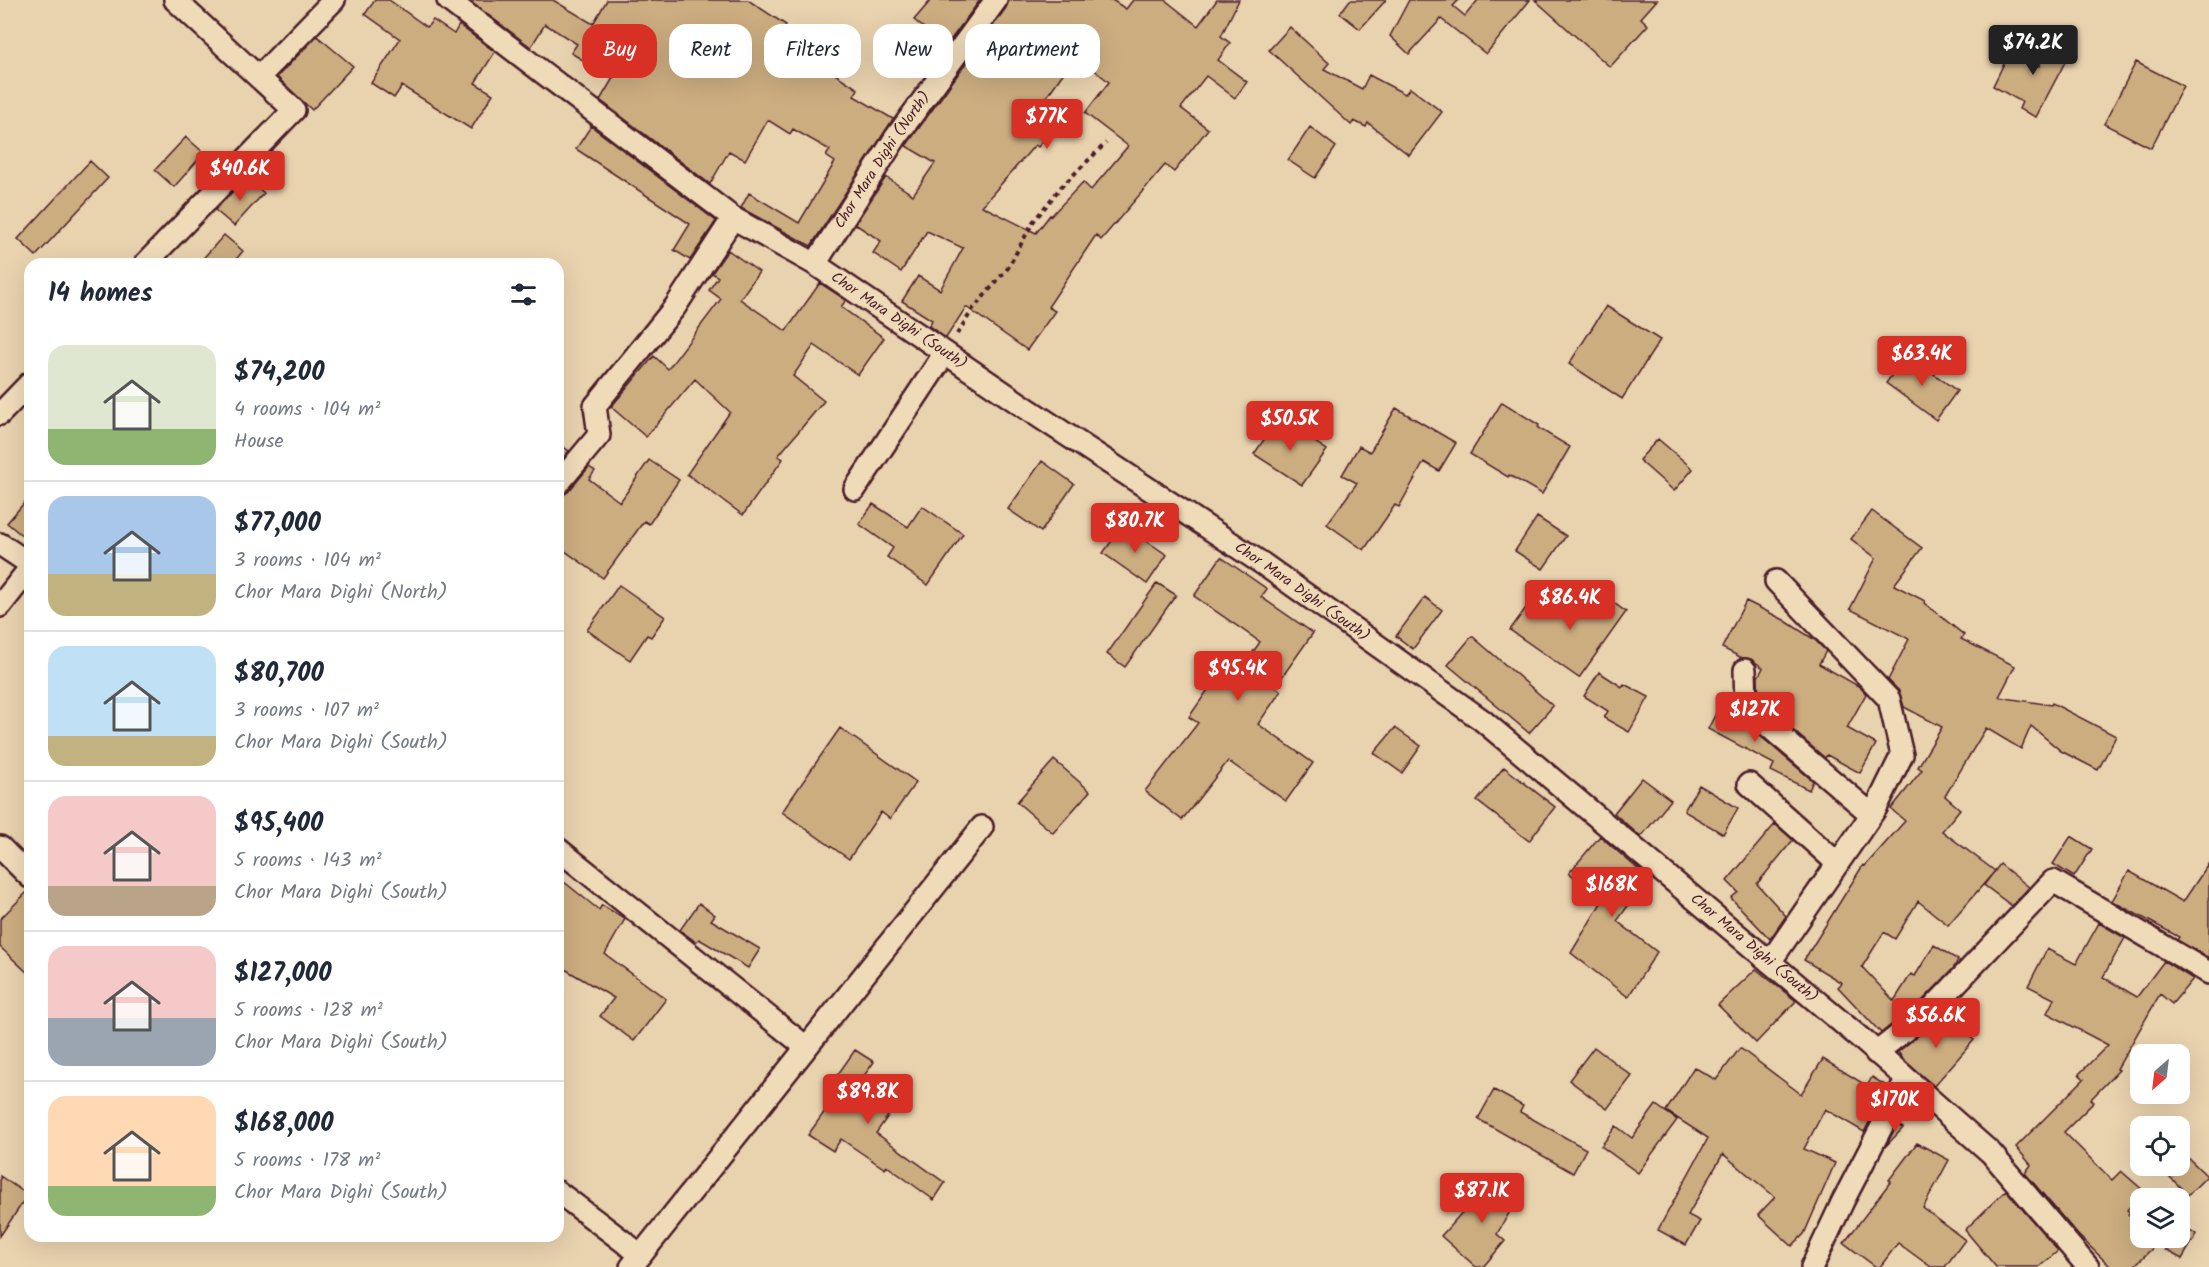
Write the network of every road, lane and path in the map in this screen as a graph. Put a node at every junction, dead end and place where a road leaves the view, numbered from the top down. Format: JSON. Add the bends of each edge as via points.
{"nodes":[{"id":1,"x":175,"y":0,"type":"edge"},
{"id":2,"x":333,"y":0,"type":"edge"},
{"id":3,"x":448,"y":0,"type":"edge"},
{"id":4,"x":996,"y":0,"type":"edge"},
{"id":5,"x":259,"y":77,"type":"junction"},
{"id":6,"x":1106,"y":143,"type":"dead end"},
{"id":7,"x":733,"y":218,"type":"junction"},
{"id":8,"x":151,"y":258,"type":"edge"},
{"id":9,"x":815,"y":264,"type":"junction"},
{"id":10,"x":945,"y":353,"type":"junction"},
{"id":11,"x":24,"y":389,"type":"edge"},
{"id":12,"x":0,"y":414,"type":"edge"},
{"id":13,"x":564,"y":477,"type":"edge"},
{"id":14,"x":855,"y":489,"type":"dead end"},
{"id":15,"x":0,"y":544,"type":"edge"},
{"id":16,"x":24,"y":562,"type":"edge"},
{"id":17,"x":24,"y":574,"type":"edge"},
{"id":18,"x":1776,"y":581,"type":"dead end"},
{"id":19,"x":0,"y":606,"type":"edge"},
{"id":20,"x":1745,"y":670,"type":"dead end"},
{"id":21,"x":1749,"y":784,"type":"dead end"},
{"id":22,"x":1871,"y":814,"type":"junction"},
{"id":23,"x":982,"y":827,"type":"dead end"},
{"id":24,"x":0,"y":847,"type":"edge"},
{"id":25,"x":564,"y":854,"type":"edge"},
{"id":26,"x":1838,"y":863,"type":"junction"},
{"id":27,"x":24,"y":871,"type":"edge"},
{"id":28,"x":1770,"y":962,"type":"junction"},
{"id":29,"x":2209,"y":973,"type":"edge"},
{"id":30,"x":807,"y":1047,"type":"junction"},
{"id":31,"x":1876,"y":1053,"type":"junction"},
{"id":32,"x":1906,"y":1080,"type":"junction"},
{"id":33,"x":564,"y":1197,"type":"edge"},
{"id":34,"x":636,"y":1261,"type":"edge"},
{"id":35,"x":1812,"y":1267,"type":"edge"},
{"id":36,"x":2088,"y":1267,"type":"edge"}],
"edges":[{"from":1,"to":5,"type":"street"},
{"from":2,"to":5,"type":"street"},
{"from":3,"to":7,"type":"street","name":"Chor Mara Dighi (South)"},
{"from":4,"to":9,"type":"street","name":"Chor Mara Dighi (North)","via":[[896,137]]},
{"from":5,"to":8,"type":"street","via":[[294,110]]},
{"from":6,"to":10,"type":"path","via":[[1061,187],[1033,222],[1008,268],[973,309]]},
{"from":7,"to":9,"type":"street","name":"Chor Mara Dighi (South)"},
{"from":7,"to":13,"type":"street","via":[[675,307],[595,406],[599,435]]},
{"from":9,"to":10,"type":"street","name":"Chor Mara Dighi (South)"},
{"from":10,"to":14,"type":"street"},
{"from":10,"to":28,"type":"street","name":"Chor Mara Dighi (South)","via":[[1263,564],[1482,720]]},
{"from":11,"to":12,"type":"street"},
{"from":15,"to":16,"type":"street"},
{"from":17,"to":19,"type":"street"},
{"from":18,"to":22,"type":"street","via":[[1889,699],[1902,754]]},
{"from":20,"to":22,"type":"street","via":[[1746,707]]},
{"from":21,"to":26,"type":"street"},
{"from":22,"to":26,"type":"street"},
{"from":23,"to":30,"type":"street"},
{"from":24,"to":27,"type":"street"},
{"from":25,"to":30,"type":"street"},
{"from":26,"to":28,"type":"street"},
{"from":28,"to":31,"type":"street","name":"Chor Mara Dighi (South)"},
{"from":29,"to":31,"type":"street","via":[[2052,881],[1932,1009]]},
{"from":30,"to":34,"type":"street"},
{"from":31,"to":32,"type":"street","name":"Chor Mara Dighi (South)"},
{"from":32,"to":35,"type":"street"},
{"from":32,"to":36,"type":"street","name":"Chor Mara Dighi (South)","via":[[1991,1153]]},
{"from":33,"to":34,"type":"street"}]}
